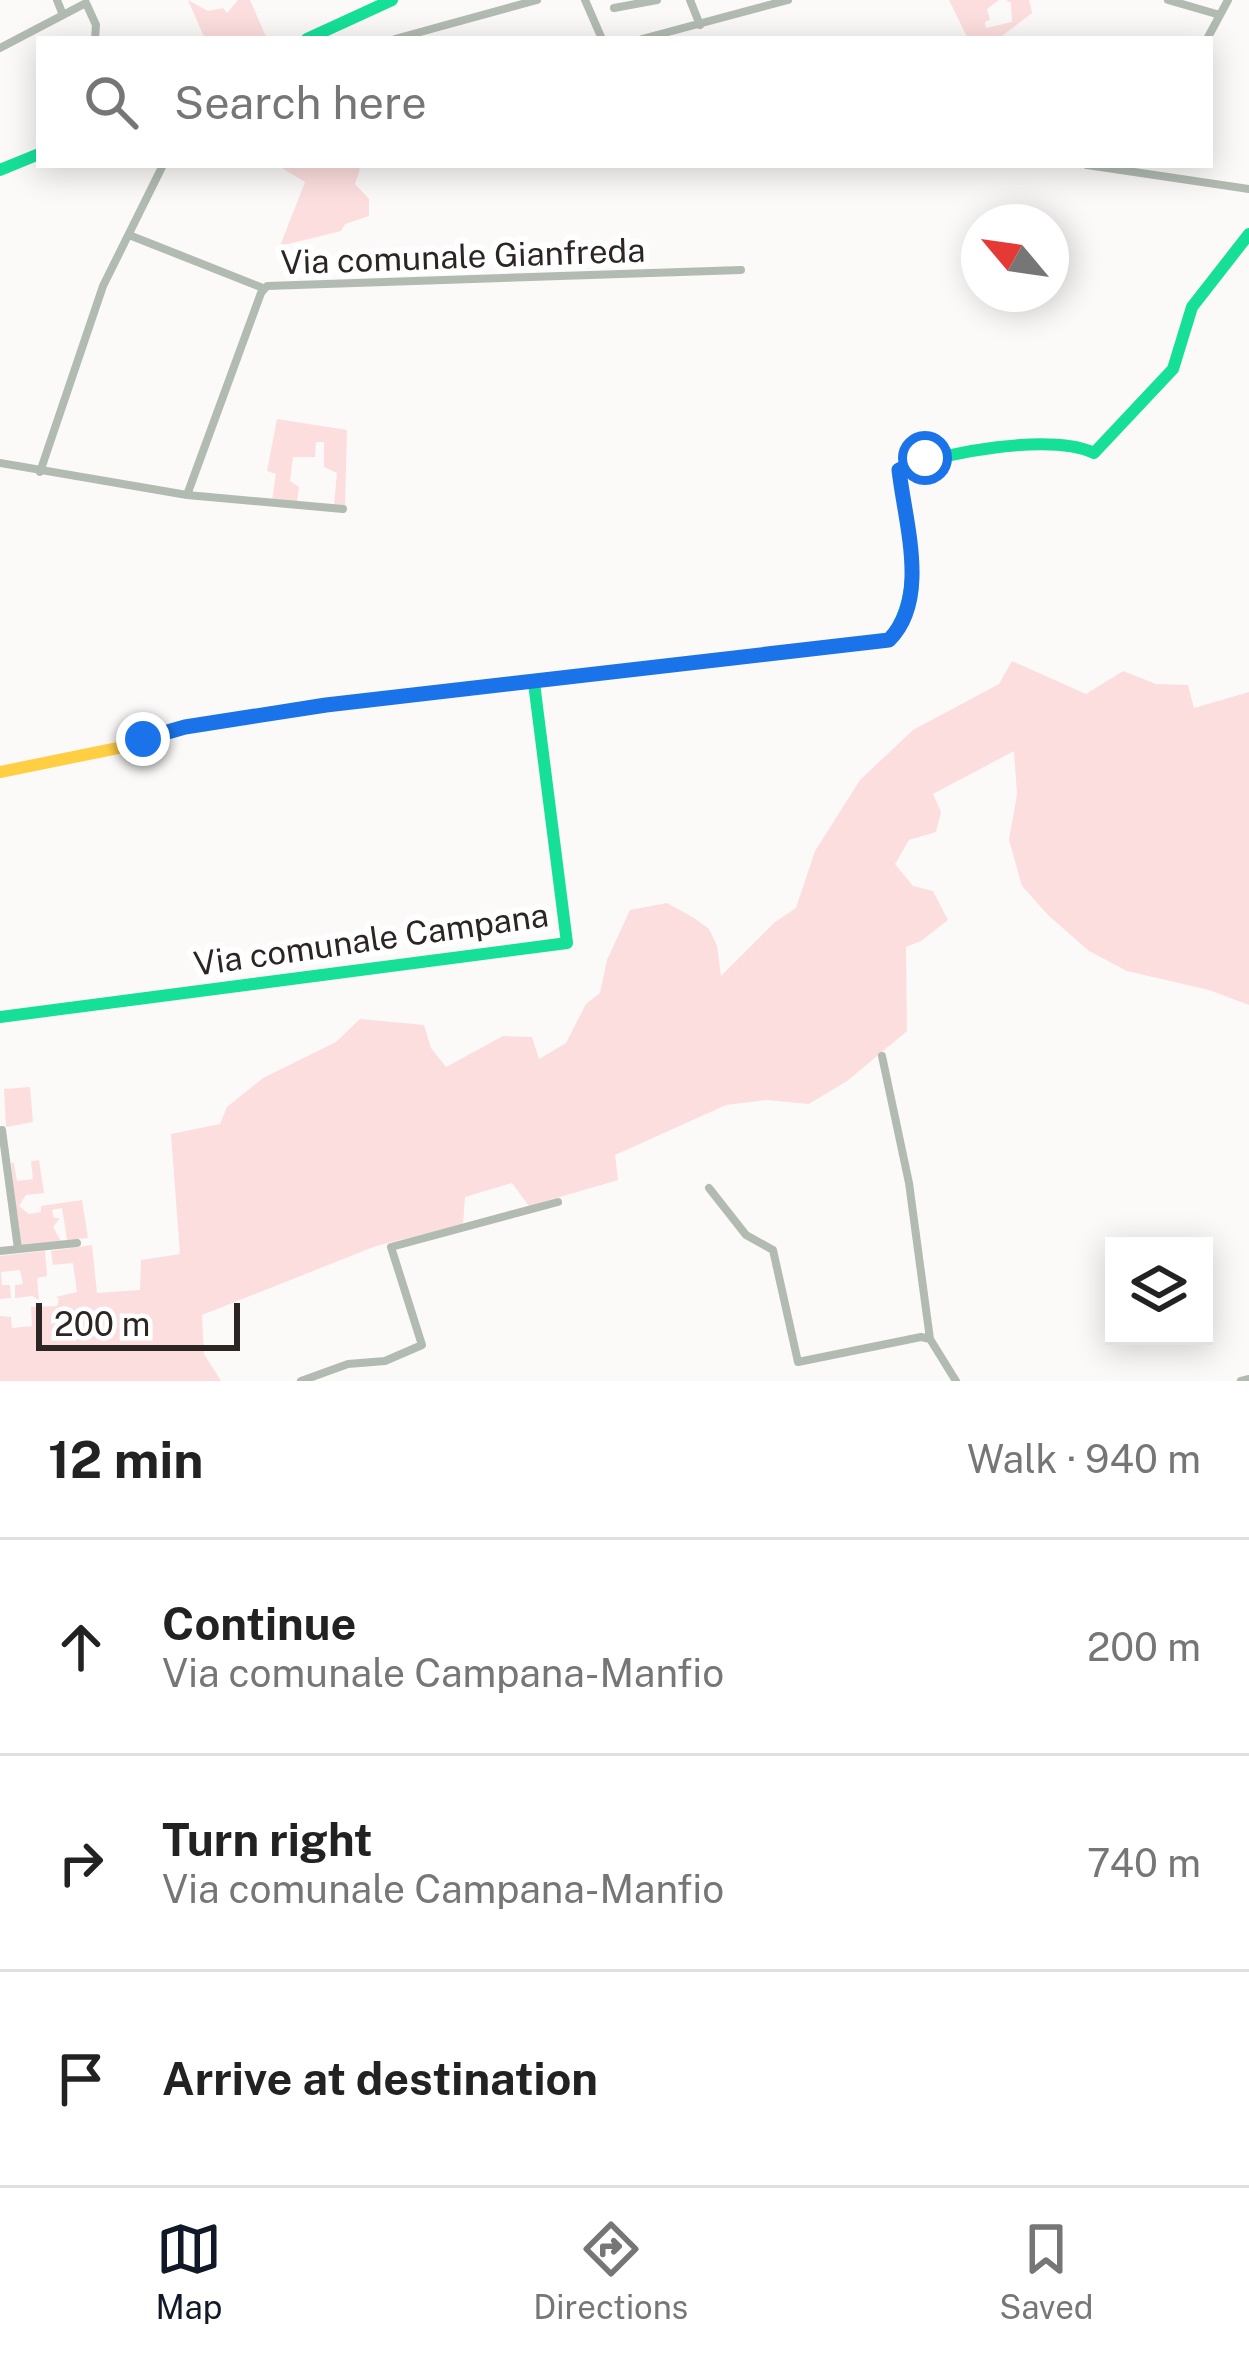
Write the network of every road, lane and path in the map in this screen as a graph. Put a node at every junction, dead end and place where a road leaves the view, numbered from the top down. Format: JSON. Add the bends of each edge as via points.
{"nodes":[{"id":1,"x":57,"y":0,"type":"edge"},
{"id":2,"x":392,"y":0,"type":"edge"},
{"id":3,"x":537,"y":0,"type":"edge"},
{"id":4,"x":585,"y":0,"type":"edge"},
{"id":5,"x":657,"y":0,"type":"edge"},
{"id":6,"x":690,"y":0,"type":"edge"},
{"id":7,"x":788,"y":0,"type":"edge"},
{"id":8,"x":1168,"y":0,"type":"edge"},
{"id":9,"x":1228,"y":0,"type":"edge"},
{"id":10,"x":89,"y":2,"type":"edge"},
{"id":11,"x":614,"y":8,"type":"dead end"},
{"id":12,"x":63,"y":15,"type":"junction"},
{"id":13,"x":1220,"y":15,"type":"junction"},
{"id":14,"x":700,"y":25,"type":"junction"},
{"id":15,"x":95,"y":36,"type":"edge"},
{"id":16,"x":314,"y":36,"type":"edge"},
{"id":17,"x":406,"y":36,"type":"edge"},
{"id":18,"x":601,"y":36,"type":"edge"},
{"id":19,"x":654,"y":36,"type":"edge"},
{"id":20,"x":1209,"y":36,"type":"edge"},
{"id":21,"x":0,"y":48,"type":"edge"},
{"id":22,"x":36,"y":155,"type":"edge"},
{"id":23,"x":162,"y":168,"type":"edge"},
{"id":24,"x":1139,"y":169,"type":"edge"},
{"id":25,"x":0,"y":170,"type":"edge"},
{"id":26,"x":1249,"y":189,"type":"edge"},
{"id":27,"x":1249,"y":234,"type":"edge"},
{"id":28,"x":129,"y":236,"type":"junction"},
{"id":29,"x":740,"y":270,"type":"dead end"},
{"id":30,"x":263,"y":288,"type":"junction"},
{"id":31,"x":0,"y":463,"type":"edge"},
{"id":32,"x":40,"y":472,"type":"junction"},
{"id":33,"x":187,"y":495,"type":"junction"},
{"id":34,"x":343,"y":509,"type":"dead end"},
{"id":35,"x":534,"y":683,"type":"junction"},
{"id":36,"x":0,"y":772,"type":"edge"},
{"id":37,"x":0,"y":1017,"type":"edge"},
{"id":38,"x":882,"y":1056,"type":"dead end"},
{"id":39,"x":2,"y":1130,"type":"edge"},
{"id":40,"x":709,"y":1188,"type":"dead end"},
{"id":41,"x":558,"y":1202,"type":"dead end"},
{"id":42,"x":77,"y":1243,"type":"dead end"},
{"id":43,"x":18,"y":1249,"type":"junction"},
{"id":44,"x":0,"y":1251,"type":"edge"},
{"id":45,"x":929,"y":1339,"type":"junction"},
{"id":46,"x":301,"y":1381,"type":"edge"},
{"id":47,"x":956,"y":1381,"type":"edge"}],
"edges":[{"from":1,"to":12,"type":"street"},
{"from":2,"to":16,"type":"street"},
{"from":3,"to":17,"type":"street"},
{"from":4,"to":18,"type":"street"},
{"from":5,"to":11,"type":"street"},
{"from":6,"to":14,"type":"street"},
{"from":7,"to":14,"type":"street"},
{"from":8,"to":13,"type":"street"},
{"from":9,"to":13,"type":"street"},
{"from":10,"to":12,"type":"street"},
{"from":10,"to":15,"type":"street"},
{"from":12,"to":21,"type":"street"},
{"from":13,"to":20,"type":"street"},
{"from":14,"to":19,"type":"street"},
{"from":22,"to":25,"type":"street"},
{"from":23,"to":28,"type":"street"},
{"from":24,"to":26,"type":"street"},
{"from":27,"to":35,"type":"street","via":[[1192,307],[1173,369],[1094,453],[1079,446],[947,454],[899,470],[913,593],[889,640]]},
{"from":28,"to":30,"type":"street"},
{"from":28,"to":32,"type":"street","via":[[103,286]]},
{"from":29,"to":30,"type":"street","name":"Via comunale Gianfreda"},
{"from":30,"to":33,"type":"street","name":"Via comunale Gianfreda"},
{"from":31,"to":32,"type":"street"},
{"from":32,"to":33,"type":"street"},
{"from":33,"to":34,"type":"street"},
{"from":35,"to":36,"type":"street","via":[[185,727]]},
{"from":35,"to":37,"type":"street","name":"Via comunale Campana","via":[[566,944]]},
{"from":38,"to":45,"type":"street"},
{"from":39,"to":43,"type":"street"},
{"from":40,"to":45,"type":"street","via":[[746,1235],[772,1250],[798,1362]]},
{"from":41,"to":46,"type":"street","via":[[391,1247],[422,1345]]},
{"from":42,"to":43,"type":"street"},
{"from":43,"to":44,"type":"street"},
{"from":45,"to":47,"type":"street"}]}
